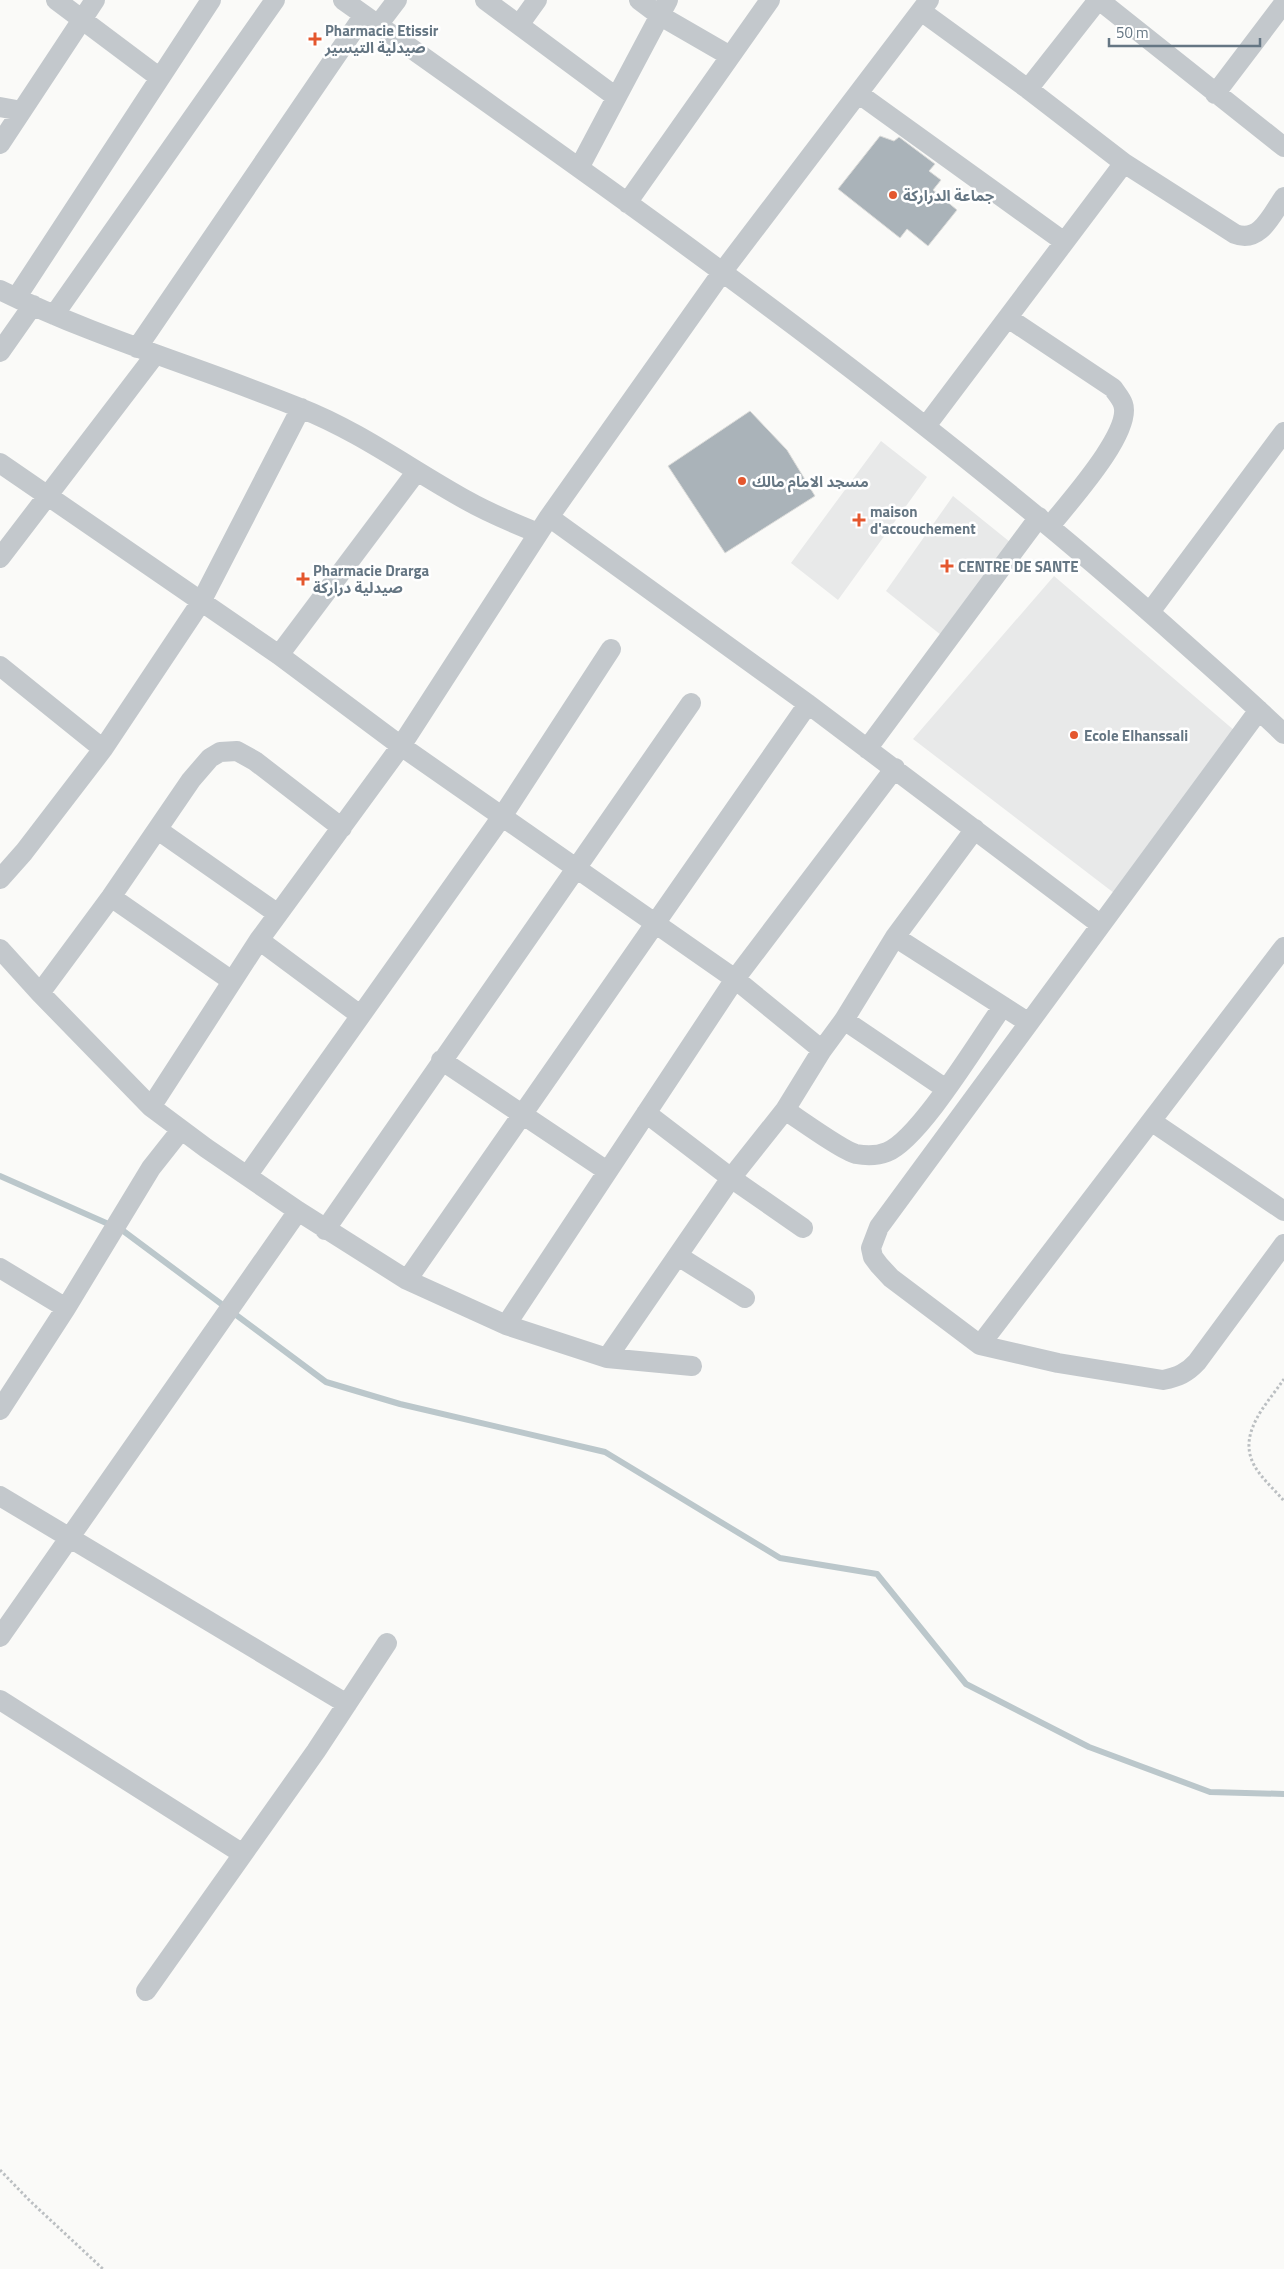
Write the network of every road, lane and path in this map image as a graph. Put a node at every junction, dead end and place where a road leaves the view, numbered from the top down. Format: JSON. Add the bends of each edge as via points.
{"nodes":[{"id":1,"x":56,"y":0,"type":"edge"},
{"id":2,"x":95,"y":0,"type":"edge"},
{"id":3,"x":211,"y":0,"type":"edge"},
{"id":4,"x":275,"y":0,"type":"edge"},
{"id":5,"x":343,"y":0,"type":"edge"},
{"id":6,"x":397,"y":0,"type":"edge"},
{"id":7,"x":485,"y":0,"type":"edge"},
{"id":8,"x":538,"y":0,"type":"edge"},
{"id":9,"x":639,"y":0,"type":"edge"},
{"id":10,"x":770,"y":0,"type":"edge"},
{"id":11,"x":1099,"y":0,"type":"edge"},
{"id":12,"x":1284,"y":3,"type":"edge"},
{"id":13,"x":925,"y":5,"type":"edge"},
{"id":14,"x":664,"y":8,"type":"edge"},
{"id":15,"x":83,"y":18,"type":"junction"},
{"id":16,"x":371,"y":20,"type":"junction"},
{"id":17,"x":519,"y":25,"type":"junction"},
{"id":18,"x":730,"y":56,"type":"junction"},
{"id":19,"x":160,"y":78,"type":"junction"},
{"id":20,"x":1028,"y":89,"type":"junction"},
{"id":21,"x":859,"y":94,"type":"junction"},
{"id":22,"x":1215,"y":94,"type":"junction"},
{"id":23,"x":616,"y":97,"type":"junction"},
{"id":24,"x":0,"y":106,"type":"edge"},
{"id":25,"x":22,"y":111,"type":"junction"},
{"id":26,"x":0,"y":144,"type":"edge"},
{"id":27,"x":1284,"y":147,"type":"edge"},
{"id":28,"x":1124,"y":162,"type":"junction"},
{"id":29,"x":579,"y":168,"type":"junction"},
{"id":30,"x":1284,"y":197,"type":"edge"},
{"id":31,"x":627,"y":203,"type":"junction"},
{"id":32,"x":1063,"y":241,"type":"junction"},
{"id":33,"x":724,"y":271,"type":"junction"},
{"id":34,"x":17,"y":298,"type":"edge"},
{"id":35,"x":54,"y":315,"type":"junction"},
{"id":36,"x":1008,"y":318,"type":"junction"},
{"id":37,"x":146,"y":351,"type":"junction"},
{"id":38,"x":0,"y":352,"type":"edge"},
{"id":39,"x":300,"y":408,"type":"junction"},
{"id":40,"x":926,"y":426,"type":"junction"},
{"id":41,"x":1284,"y":432,"type":"edge"},
{"id":42,"x":0,"y":462,"type":"edge"},
{"id":43,"x":418,"y":470,"type":"junction"},
{"id":44,"x":48,"y":494,"type":"junction"},
{"id":45,"x":1045,"y":521,"type":"junction"},
{"id":46,"x":543,"y":525,"type":"junction"},
{"id":47,"x":0,"y":558,"type":"edge"},
{"id":48,"x":201,"y":602,"type":"junction"},
{"id":49,"x":1150,"y":612,"type":"junction"},
{"id":50,"x":611,"y":649,"type":"dead end"},
{"id":51,"x":279,"y":655,"type":"junction"},
{"id":52,"x":3,"y":673,"type":"edge"},
{"id":53,"x":691,"y":703,"type":"dead end"},
{"id":54,"x":808,"y":704,"type":"junction"},
{"id":55,"x":1259,"y":710,"type":"junction"},
{"id":56,"x":1284,"y":734,"type":"edge"},
{"id":57,"x":401,"y":746,"type":"junction"},
{"id":58,"x":103,"y":749,"type":"junction"},
{"id":59,"x":867,"y":749,"type":"junction"},
{"id":60,"x":895,"y":768,"type":"junction"},
{"id":61,"x":503,"y":815,"type":"junction"},
{"id":62,"x":342,"y":828,"type":"junction"},
{"id":63,"x":975,"y":829,"type":"junction"},
{"id":64,"x":158,"y":830,"type":"junction"},
{"id":65,"x":576,"y":868,"type":"junction"},
{"id":66,"x":0,"y":879,"type":"edge"},
{"id":67,"x":111,"y":897,"type":"junction"},
{"id":68,"x":278,"y":914,"type":"junction"},
{"id":69,"x":655,"y":925,"type":"junction"},
{"id":70,"x":1101,"y":925,"type":"junction"},
{"id":71,"x":895,"y":937,"type":"junction"},
{"id":72,"x":260,"y":940,"type":"junction"},
{"id":73,"x":1284,"y":947,"type":"edge"},
{"id":74,"x":0,"y":949,"type":"edge"},
{"id":75,"x":735,"y":979,"type":"junction"},
{"id":76,"x":232,"y":981,"type":"junction"},
{"id":77,"x":40,"y":993,"type":"junction"},
{"id":78,"x":1002,"y":1006,"type":"junction"},
{"id":79,"x":360,"y":1015,"type":"junction"},
{"id":80,"x":844,"y":1020,"type":"junction"},
{"id":81,"x":1029,"y":1022,"type":"junction"},
{"id":82,"x":822,"y":1050,"type":"junction"},
{"id":83,"x":441,"y":1060,"type":"junction"},
{"id":84,"x":946,"y":1089,"type":"junction"},
{"id":85,"x":151,"y":1107,"type":"junction"},
{"id":86,"x":785,"y":1110,"type":"junction"},
{"id":87,"x":522,"y":1113,"type":"junction"},
{"id":88,"x":646,"y":1113,"type":"junction"},
{"id":89,"x":1151,"y":1121,"type":"junction"},
{"id":90,"x":181,"y":1130,"type":"junction"},
{"id":91,"x":607,"y":1171,"type":"junction"},
{"id":92,"x":247,"y":1176,"type":"junction"},
{"id":93,"x":731,"y":1178,"type":"junction"},
{"id":94,"x":298,"y":1211,"type":"junction"},
{"id":95,"x":1284,"y":1211,"type":"edge"},
{"id":96,"x":803,"y":1228,"type":"dead end"},
{"id":97,"x":325,"y":1230,"type":"junction"},
{"id":98,"x":1284,"y":1244,"type":"edge"},
{"id":99,"x":678,"y":1256,"type":"junction"},
{"id":100,"x":0,"y":1268,"type":"edge"},
{"id":101,"x":407,"y":1280,"type":"junction"},
{"id":102,"x":745,"y":1298,"type":"dead end"},
{"id":103,"x":66,"y":1308,"type":"junction"},
{"id":104,"x":506,"y":1325,"type":"junction"},
{"id":105,"x":980,"y":1345,"type":"junction"},
{"id":106,"x":607,"y":1358,"type":"junction"},
{"id":107,"x":692,"y":1366,"type":"dead end"},
{"id":108,"x":1284,"y":1379,"type":"edge"},
{"id":109,"x":0,"y":1410,"type":"edge"},
{"id":110,"x":0,"y":1496,"type":"edge"},
{"id":111,"x":1284,"y":1501,"type":"edge"},
{"id":112,"x":71,"y":1537,"type":"junction"},
{"id":113,"x":0,"y":1637,"type":"edge"},
{"id":114,"x":387,"y":1643,"type":"dead end"},
{"id":115,"x":0,"y":1700,"type":"edge"},
{"id":116,"x":347,"y":1704,"type":"junction"},
{"id":117,"x":243,"y":1854,"type":"junction"},
{"id":118,"x":146,"y":1991,"type":"dead end"},
{"id":119,"x":0,"y":2170,"type":"edge"},
{"id":120,"x":103,"y":2269,"type":"edge"}],
"edges":[{"from":1,"to":15,"type":"street"},
{"from":2,"to":15,"type":"street"},
{"from":3,"to":19,"type":"street"},
{"from":4,"to":35,"type":"street"},
{"from":5,"to":16,"type":"street"},
{"from":6,"to":16,"type":"street"},
{"from":7,"to":17,"type":"street"},
{"from":8,"to":17,"type":"street"},
{"from":9,"to":14,"type":"street"},
{"from":10,"to":18,"type":"street"},
{"from":11,"to":20,"type":"street"},
{"from":11,"to":22,"type":"street"},
{"from":12,"to":22,"type":"street"},
{"from":13,"to":20,"type":"street"},
{"from":13,"to":21,"type":"street"},
{"from":14,"to":18,"type":"street"},
{"from":14,"to":23,"type":"street"},
{"from":15,"to":19,"type":"street"},
{"from":15,"to":25,"type":"street"},
{"from":16,"to":29,"type":"street"},
{"from":16,"to":37,"type":"street"},
{"from":17,"to":23,"type":"street"},
{"from":18,"to":31,"type":"street"},
{"from":19,"to":34,"type":"street"},
{"from":20,"to":28,"type":"street"},
{"from":21,"to":32,"type":"street"},
{"from":21,"to":33,"type":"street"},
{"from":22,"to":27,"type":"street"},
{"from":23,"to":29,"type":"street"},
{"from":24,"to":25,"type":"street"},
{"from":25,"to":26,"type":"street"},
{"from":28,"to":30,"type":"street","via":[[1217,224],[1244,238],[1262,230]]},
{"from":28,"to":32,"type":"street"},
{"from":29,"to":31,"type":"street"},
{"from":31,"to":33,"type":"street"},
{"from":32,"to":36,"type":"street"},
{"from":33,"to":40,"type":"street"},
{"from":33,"to":46,"type":"street"},
{"from":34,"to":35,"type":"street"},
{"from":34,"to":38,"type":"street"},
{"from":35,"to":37,"type":"street"},
{"from":36,"to":40,"type":"street"},
{"from":36,"to":45,"type":"street","via":[[1113,388],[1123,404],[1122,424],[1109,451]]},
{"from":37,"to":39,"type":"street"},
{"from":37,"to":44,"type":"street"},
{"from":39,"to":43,"type":"street","via":[[346,429]]},
{"from":39,"to":48,"type":"street"},
{"from":40,"to":45,"type":"street"},
{"from":41,"to":49,"type":"street"},
{"from":42,"to":44,"type":"street"},
{"from":43,"to":46,"type":"street","via":[[491,513]]},
{"from":43,"to":51,"type":"street"},
{"from":44,"to":47,"type":"street"},
{"from":44,"to":48,"type":"street"},
{"from":45,"to":49,"type":"street"},
{"from":45,"to":59,"type":"street"},
{"from":46,"to":54,"type":"street"},
{"from":46,"to":57,"type":"street"},
{"from":48,"to":51,"type":"street"},
{"from":48,"to":58,"type":"street"},
{"from":49,"to":55,"type":"street"},
{"from":50,"to":61,"type":"street"},
{"from":51,"to":57,"type":"street"},
{"from":52,"to":58,"type":"street"},
{"from":53,"to":65,"type":"street"},
{"from":54,"to":59,"type":"street"},
{"from":54,"to":69,"type":"street"},
{"from":55,"to":56,"type":"street"},
{"from":55,"to":70,"type":"street"},
{"from":57,"to":61,"type":"street"},
{"from":57,"to":62,"type":"street"},
{"from":58,"to":66,"type":"street"},
{"from":59,"to":60,"type":"street"},
{"from":60,"to":63,"type":"street"},
{"from":60,"to":75,"type":"street"},
{"from":61,"to":65,"type":"street"},
{"from":61,"to":79,"type":"street"},
{"from":62,"to":64,"type":"street","via":[[255,761],[238,751],[228,751],[210,758],[190,780]]},
{"from":62,"to":68,"type":"street"},
{"from":63,"to":70,"type":"street"},
{"from":63,"to":71,"type":"street"},
{"from":64,"to":67,"type":"street"},
{"from":64,"to":68,"type":"street"},
{"from":65,"to":69,"type":"street"},
{"from":65,"to":83,"type":"street"},
{"from":67,"to":76,"type":"street"},
{"from":67,"to":77,"type":"street"},
{"from":68,"to":72,"type":"street"},
{"from":69,"to":75,"type":"street"},
{"from":69,"to":87,"type":"street"},
{"from":70,"to":81,"type":"street"},
{"from":71,"to":78,"type":"street"},
{"from":71,"to":80,"type":"street"},
{"from":72,"to":76,"type":"street"},
{"from":72,"to":79,"type":"street"},
{"from":73,"to":89,"type":"street"},
{"from":74,"to":77,"type":"street"},
{"from":75,"to":82,"type":"street"},
{"from":75,"to":88,"type":"street"},
{"from":76,"to":85,"type":"street"},
{"from":77,"to":85,"type":"street"},
{"from":78,"to":81,"type":"street"},
{"from":78,"to":84,"type":"street"},
{"from":79,"to":92,"type":"street"},
{"from":80,"to":82,"type":"street"},
{"from":80,"to":84,"type":"street"},
{"from":81,"to":105,"type":"street","via":[[879,1227],[871,1248],[873,1257],[891,1278]]},
{"from":82,"to":86,"type":"street"},
{"from":83,"to":87,"type":"street"},
{"from":83,"to":97,"type":"street"},
{"from":84,"to":86,"type":"street","via":[[914,1130],[888,1152],[872,1156],[854,1153]]},
{"from":85,"to":90,"type":"street"},
{"from":86,"to":93,"type":"street"},
{"from":87,"to":91,"type":"street"},
{"from":87,"to":101,"type":"street"},
{"from":88,"to":91,"type":"street"},
{"from":88,"to":93,"type":"street"},
{"from":89,"to":95,"type":"street"},
{"from":89,"to":105,"type":"street"},
{"from":90,"to":92,"type":"street"},
{"from":90,"to":103,"type":"street","via":[[151,1168]]},
{"from":91,"to":104,"type":"street"},
{"from":92,"to":94,"type":"street"},
{"from":93,"to":96,"type":"street"},
{"from":93,"to":99,"type":"street"},
{"from":94,"to":97,"type":"street"},
{"from":94,"to":112,"type":"street"},
{"from":97,"to":101,"type":"street"},
{"from":98,"to":105,"type":"street","via":[[1209,1348],[1187,1372],[1176,1378],[1163,1380],[1058,1363]]},
{"from":99,"to":102,"type":"street"},
{"from":99,"to":106,"type":"street"},
{"from":100,"to":103,"type":"street"},
{"from":101,"to":104,"type":"street"},
{"from":103,"to":109,"type":"street"},
{"from":104,"to":106,"type":"street"},
{"from":106,"to":107,"type":"street"},
{"from":108,"to":111,"type":"path","via":[[1254,1422],[1249,1451],[1255,1466]]},
{"from":110,"to":112,"type":"street"},
{"from":112,"to":113,"type":"street"},
{"from":112,"to":116,"type":"street"},
{"from":114,"to":116,"type":"street"},
{"from":115,"to":117,"type":"street"},
{"from":116,"to":117,"type":"street"},
{"from":117,"to":118,"type":"street"},
{"from":119,"to":120,"type":"path"}]}
